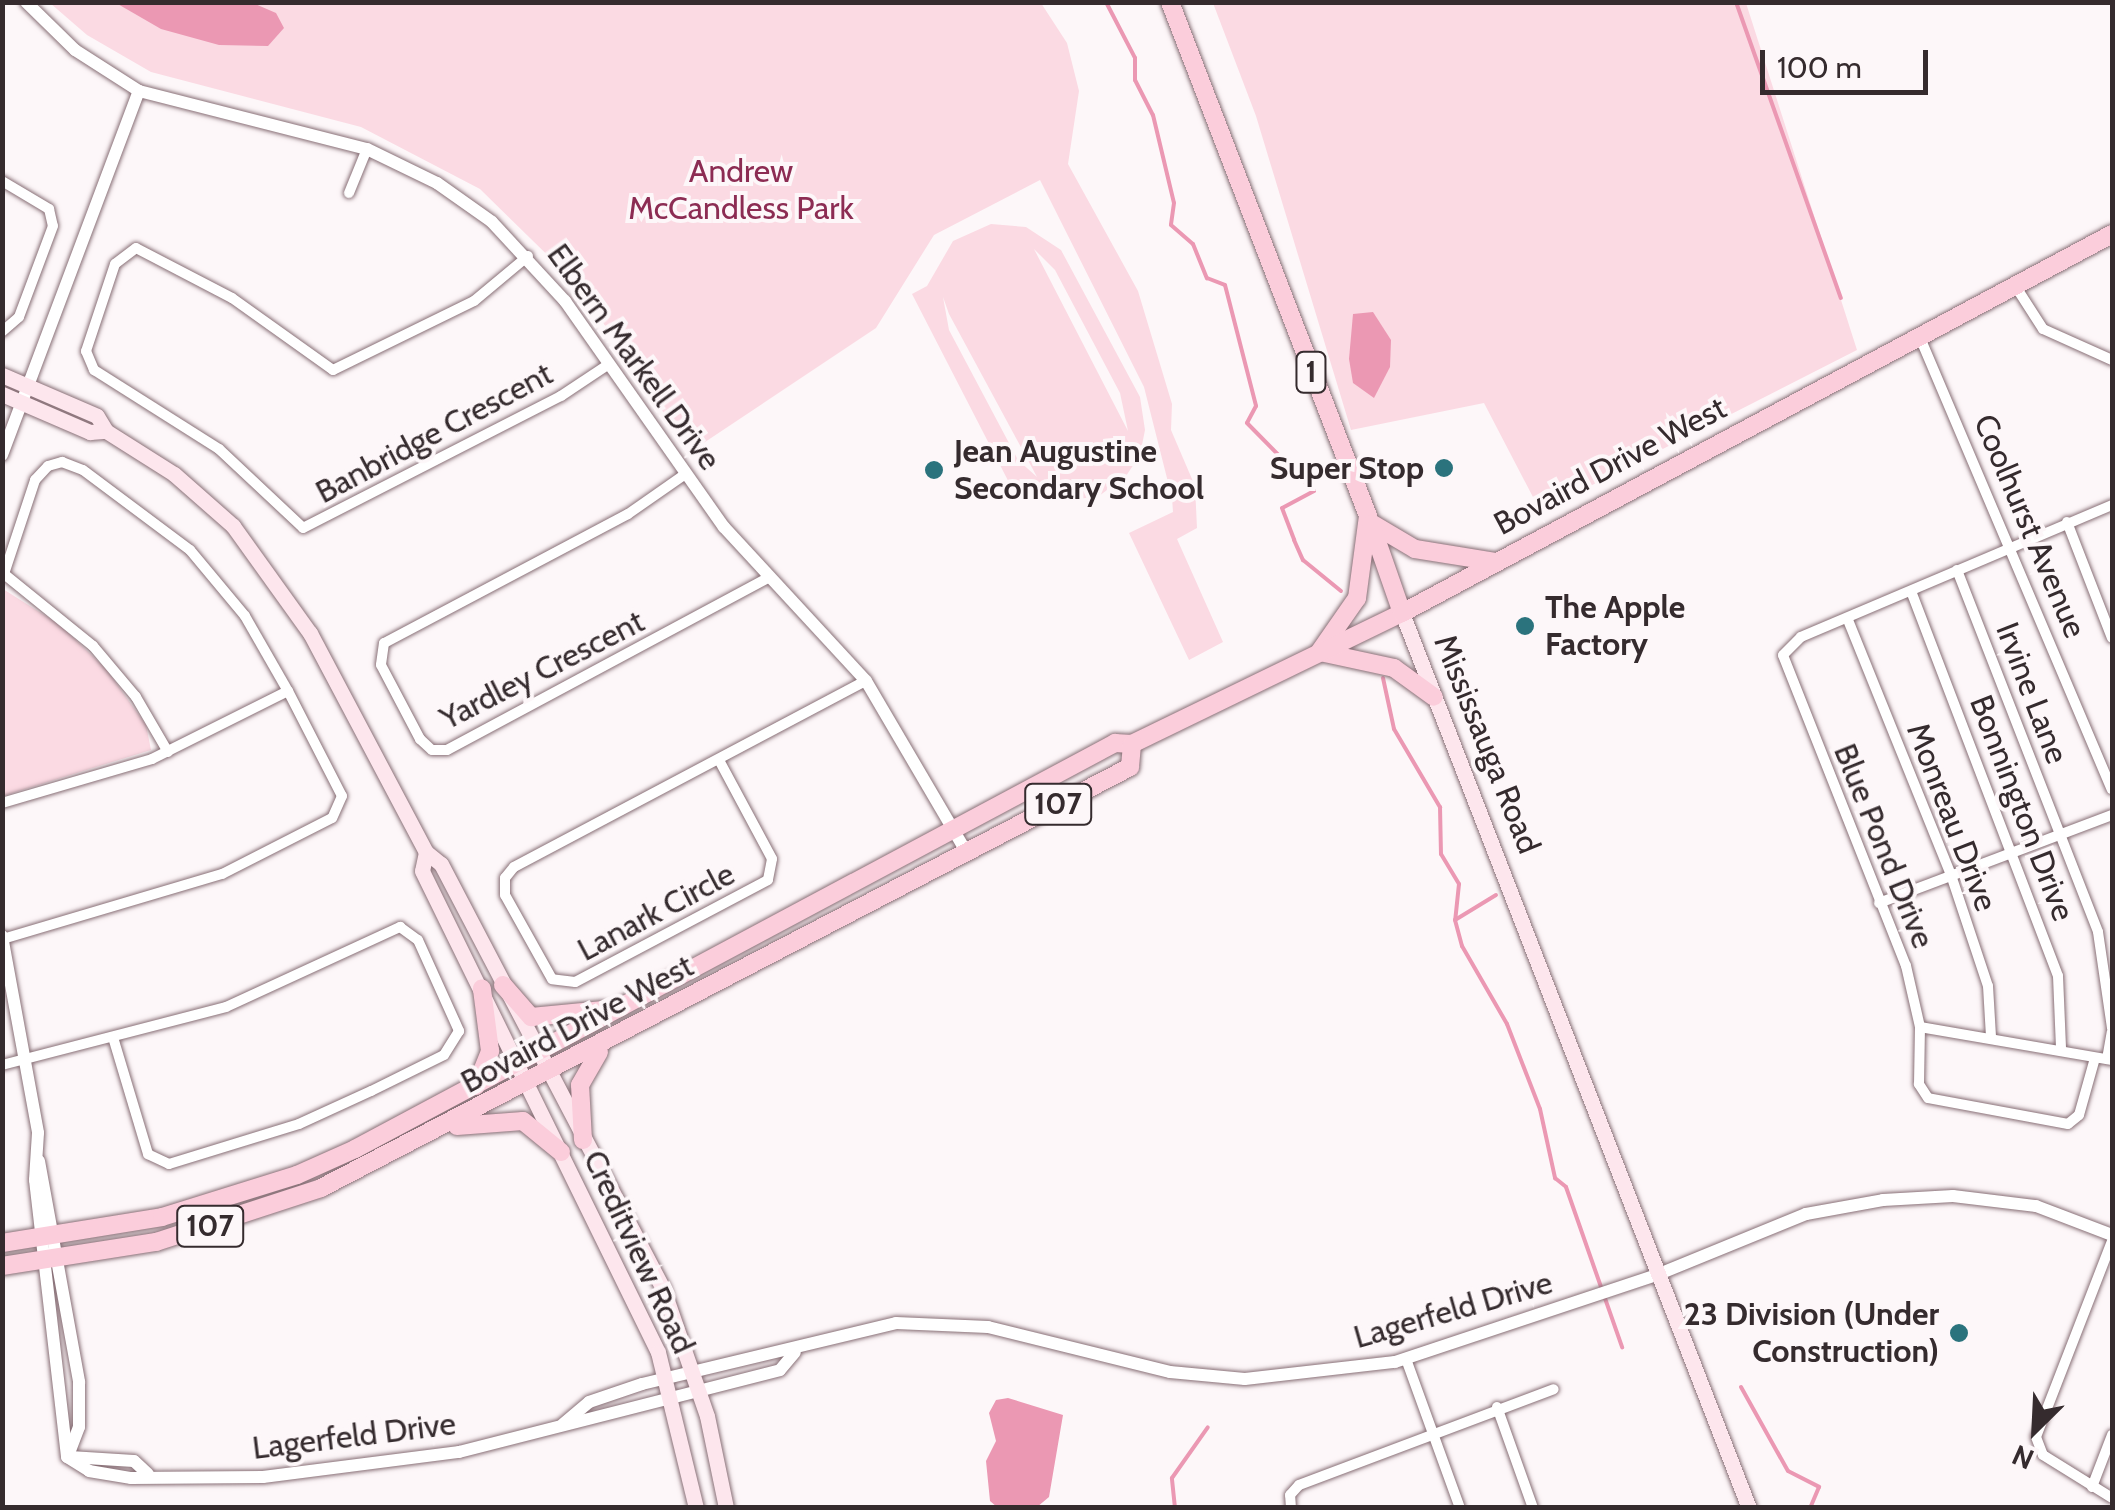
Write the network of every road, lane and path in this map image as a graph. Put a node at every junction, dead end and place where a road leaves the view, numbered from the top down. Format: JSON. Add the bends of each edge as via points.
{"nodes":[{"id":1,"x":26,"y":2,"type":"edge"},
{"id":2,"x":1170,"y":2,"type":"edge"},
{"id":3,"x":139,"y":91,"type":"junction"},
{"id":4,"x":367,"y":150,"type":"junction"},
{"id":5,"x":2,"y":181,"type":"edge"},
{"id":6,"x":349,"y":193,"type":"dead end"},
{"id":7,"x":2112,"y":234,"type":"edge"},
{"id":8,"x":528,"y":256,"type":"junction"},
{"id":9,"x":2016,"y":288,"type":"junction"},
{"id":10,"x":2,"y":332,"type":"edge"},
{"id":11,"x":1921,"y":340,"type":"junction"},
{"id":12,"x":2112,"y":360,"type":"edge"},
{"id":13,"x":608,"y":364,"type":"junction"},
{"id":14,"x":2,"y":375,"type":"edge"},
{"id":15,"x":30,"y":385,"type":"junction"},
{"id":16,"x":2,"y":394,"type":"edge"},
{"id":17,"x":23,"y":402,"type":"junction"},
{"id":18,"x":106,"y":431,"type":"junction"},
{"id":19,"x":2,"y":455,"type":"edge"},
{"id":20,"x":684,"y":475,"type":"junction"},
{"id":21,"x":2112,"y":506,"type":"edge"},
{"id":22,"x":1370,"y":520,"type":"junction"},
{"id":23,"x":2067,"y":522,"type":"junction"},
{"id":24,"x":2013,"y":545,"type":"junction"},
{"id":25,"x":1495,"y":562,"type":"junction"},
{"id":26,"x":1957,"y":570,"type":"junction"},
{"id":27,"x":768,"y":578,"type":"junction"},
{"id":28,"x":1911,"y":591,"type":"junction"},
{"id":29,"x":1402,"y":613,"type":"junction"},
{"id":30,"x":1848,"y":620,"type":"junction"},
{"id":31,"x":2112,"y":638,"type":"edge"},
{"id":32,"x":1320,"y":652,"type":"junction"},
{"id":33,"x":866,"y":681,"type":"junction"},
{"id":34,"x":288,"y":691,"type":"junction"},
{"id":35,"x":1434,"y":696,"type":"junction"},
{"id":36,"x":1132,"y":744,"type":"junction"},
{"id":37,"x":168,"y":752,"type":"junction"},
{"id":38,"x":719,"y":760,"type":"junction"},
{"id":39,"x":2112,"y":790,"type":"edge"},
{"id":40,"x":2,"y":803,"type":"edge"},
{"id":41,"x":2112,"y":815,"type":"edge"},
{"id":42,"x":954,"y":830,"type":"junction"},
{"id":43,"x":2059,"y":833,"type":"junction"},
{"id":44,"x":2014,"y":850,"type":"junction"},
{"id":45,"x":426,"y":852,"type":"junction"},
{"id":46,"x":966,"y":852,"type":"junction"},
{"id":47,"x":1951,"y":875,"type":"junction"},
{"id":48,"x":1879,"y":903,"type":"junction"},
{"id":49,"x":3,"y":938,"type":"edge"},
{"id":50,"x":503,"y":985,"type":"junction"},
{"id":51,"x":482,"y":990,"type":"junction"},
{"id":52,"x":634,"y":1002,"type":"junction"},
{"id":53,"x":1920,"y":1027,"type":"junction"},
{"id":54,"x":2112,"y":1030,"type":"edge"},
{"id":55,"x":629,"y":1031,"type":"junction"},
{"id":56,"x":1991,"y":1037,"type":"junction"},
{"id":57,"x":114,"y":1041,"type":"junction"},
{"id":58,"x":2061,"y":1048,"type":"junction"},
{"id":59,"x":538,"y":1053,"type":"junction"},
{"id":60,"x":2105,"y":1059,"type":"edge"},
{"id":61,"x":25,"y":1062,"type":"junction"},
{"id":62,"x":519,"y":1063,"type":"junction"},
{"id":63,"x":2,"y":1065,"type":"edge"},
{"id":64,"x":548,"y":1074,"type":"junction"},
{"id":65,"x":529,"y":1084,"type":"junction"},
{"id":66,"x":476,"y":1086,"type":"junction"},
{"id":67,"x":442,"y":1128,"type":"junction"},
{"id":68,"x":584,"y":1140,"type":"junction"},
{"id":69,"x":561,"y":1152,"type":"junction"},
{"id":70,"x":50,"y":1238,"type":"junction"},
{"id":71,"x":2112,"y":1238,"type":"edge"},
{"id":72,"x":2,"y":1243,"type":"edge"},
{"id":73,"x":54,"y":1260,"type":"junction"},
{"id":74,"x":2,"y":1266,"type":"edge"},
{"id":75,"x":1659,"y":1274,"type":"junction"},
{"id":76,"x":795,"y":1352,"type":"junction"},
{"id":77,"x":1406,"y":1359,"type":"junction"},
{"id":78,"x":694,"y":1372,"type":"junction"},
{"id":79,"x":668,"y":1378,"type":"junction"},
{"id":80,"x":1554,"y":1389,"type":"dead end"},
{"id":81,"x":698,"y":1392,"type":"junction"},
{"id":82,"x":673,"y":1398,"type":"junction"},
{"id":83,"x":1497,"y":1406,"type":"junction"},
{"id":84,"x":563,"y":1424,"type":"junction"},
{"id":85,"x":1433,"y":1431,"type":"junction"},
{"id":86,"x":2112,"y":1435,"type":"edge"},
{"id":87,"x":2092,"y":1487,"type":"junction"},
{"id":88,"x":2112,"y":1498,"type":"edge"},
{"id":89,"x":696,"y":1508,"type":"edge"},
{"id":90,"x":726,"y":1508,"type":"edge"},
{"id":91,"x":1291,"y":1508,"type":"edge"},
{"id":92,"x":1460,"y":1508,"type":"edge"},
{"id":93,"x":1533,"y":1508,"type":"edge"},
{"id":94,"x":1750,"y":1508,"type":"edge"}],
"edges":[{"from":1,"to":3,"type":"street","name":"Elbern Markell Drive","via":[[87,60]]},
{"from":2,"to":22,"type":"main road","name":"Mississauga Road","number":"1"},
{"from":3,"to":4,"type":"street","name":"Elbern Markell Drive"},
{"from":3,"to":15,"type":"street"},
{"from":4,"to":6,"type":"street"},
{"from":4,"to":8,"type":"street","name":"Elbern Markell Drive","via":[[456,195]]},
{"from":5,"to":10,"type":"street","via":[[49,209],[53,226],[19,317]]},
{"from":7,"to":9,"type":"main road","name":"Bovaird Drive West","number":"107"},
{"from":8,"to":13,"type":"street","name":"Elbern Markell Drive"},
{"from":8,"to":13,"type":"street","name":"Banbridge Crescent","via":[[474,300],[333,370],[232,298],[136,248],[115,264],[86,351],[94,370],[219,449],[303,528],[561,396]]},
{"from":9,"to":11,"type":"main road","name":"Bovaird Drive West","number":"107"},
{"from":9,"to":12,"type":"street","via":[[2043,329]]},
{"from":11,"to":24,"type":"street","name":"Coolhurst Avenue"},
{"from":11,"to":25,"type":"main road","name":"Bovaird Drive West","number":"107"},
{"from":13,"to":20,"type":"street","name":"Elbern Markell Drive"},
{"from":14,"to":15,"type":"main road"},
{"from":15,"to":17,"type":"street"},
{"from":15,"to":18,"type":"main road","via":[[97,416]]},
{"from":16,"to":17,"type":"main road"},
{"from":17,"to":18,"type":"main road","via":[[90,432]]},
{"from":17,"to":19,"type":"street"},
{"from":18,"to":45,"type":"main road","via":[[204,498],[275,576]]},
{"from":20,"to":27,"type":"street","name":"Elbern Markell Drive"},
{"from":20,"to":27,"type":"street","name":"Yardley Crescent","via":[[628,514],[384,643],[381,665],[420,738],[432,750],[447,750]]},
{"from":21,"to":23,"type":"street","name":"Blue Pond Drive"},
{"from":22,"to":25,"type":"main road","via":[[1415,549]]},
{"from":22,"to":29,"type":"main road","name":"Mississauga Road","number":"1"},
{"from":22,"to":32,"type":"main road","via":[[1357,598]]},
{"from":23,"to":24,"type":"street","name":"Blue Pond Drive"},
{"from":23,"to":31,"type":"street"},
{"from":24,"to":26,"type":"street","name":"Blue Pond Drive"},
{"from":24,"to":39,"type":"street","name":"Coolhurst Avenue"},
{"from":25,"to":29,"type":"main road","name":"Bovaird Drive West","number":"107"},
{"from":26,"to":28,"type":"street","name":"Blue Pond Drive"},
{"from":26,"to":43,"type":"street","name":"Irvine Lane"},
{"from":27,"to":33,"type":"street","name":"Elbern Markell Drive"},
{"from":28,"to":30,"type":"street","name":"Blue Pond Drive"},
{"from":28,"to":44,"type":"street","name":"Bonnington Drive"},
{"from":29,"to":32,"type":"main road","name":"Bovaird Drive West","number":"107"},
{"from":29,"to":35,"type":"main road","name":"Mississauga Road","number":"1"},
{"from":30,"to":47,"type":"street","name":"Monreau Drive"},
{"from":30,"to":48,"type":"street","name":"Blue Pond Drive","via":[[1802,637],[1783,656]]},
{"from":32,"to":35,"type":"main road","via":[[1394,668]]},
{"from":32,"to":36,"type":"main road","name":"Bovaird Drive West","number":"107"},
{"from":33,"to":38,"type":"street","name":"Lanark Circle"},
{"from":33,"to":42,"type":"street","name":"Elbern Markell Drive"},
{"from":34,"to":37,"type":"street"},
{"from":34,"to":37,"type":"street","via":[[245,616],[190,550],[84,470],[62,462],[48,466],[35,480],[4,574],[94,646]]},
{"from":34,"to":49,"type":"street","via":[[340,789],[336,815],[194,885]]},
{"from":35,"to":75,"type":"main road","name":"Mississauga Road","number":"1"},
{"from":36,"to":42,"type":"main road","name":"Bovaird Drive West","number":"107","via":[[1114,743]]},
{"from":36,"to":46,"type":"main road","name":"Bovaird Drive West","number":"107","via":[[1130,767]]},
{"from":37,"to":40,"type":"street"},
{"from":38,"to":38,"type":"street","name":"Lanark Circle","via":[[509,872],[506,895],[552,979],[576,982],[768,880],[772,859]]},
{"from":41,"to":43,"type":"street"},
{"from":42,"to":46,"type":"street","name":"Elbern Markell Drive"},
{"from":42,"to":52,"type":"main road","name":"Bovaird Drive West","number":"107"},
{"from":43,"to":44,"type":"street"},
{"from":43,"to":54,"type":"street","name":"Irvine Lane","via":[[2107,961]]},
{"from":44,"to":47,"type":"street"},
{"from":44,"to":58,"type":"street","name":"Bonnington Drive","via":[[2058,976]]},
{"from":45,"to":50,"type":"main road","name":"Creditview Road","via":[[441,864]]},
{"from":45,"to":51,"type":"main road","name":"Creditview Road","via":[[422,871]]},
{"from":46,"to":55,"type":"main road","name":"Bovaird Drive West","number":"107"},
{"from":47,"to":48,"type":"street"},
{"from":47,"to":56,"type":"street","name":"Monreau Drive","via":[[1988,986]]},
{"from":48,"to":53,"type":"street","name":"Blue Pond Drive","via":[[1906,966]]},
{"from":49,"to":61,"type":"street","name":"Lagerfeld Drive"},
{"from":50,"to":52,"type":"main road","via":[[520,1008],[543,1018]]},
{"from":50,"to":59,"type":"main road","name":"Creditview Road"},
{"from":51,"to":62,"type":"main road","name":"Creditview Road"},
{"from":51,"to":66,"type":"main road","via":[[490,1047]]},
{"from":52,"to":59,"type":"main road","name":"Bovaird Drive West","number":"107"},
{"from":53,"to":56,"type":"street"},
{"from":53,"to":60,"type":"street","name":"Blue Pond Drive","via":[[1919,1084],[1941,1104],[2068,1124]]},
{"from":54,"to":60,"type":"street","name":"Irvine Lane"},
{"from":55,"to":64,"type":"main road","name":"Bovaird Drive West","number":"107"},
{"from":55,"to":68,"type":"main road","via":[[593,1056],[581,1080]]},
{"from":56,"to":58,"type":"street"},
{"from":57,"to":57,"type":"street","via":[[257,996],[400,927],[418,940],[459,1031],[444,1056],[299,1124],[169,1164],[148,1154]]},
{"from":57,"to":61,"type":"street"},
{"from":58,"to":60,"type":"street"},
{"from":59,"to":62,"type":"main road","name":"Bovaird Drive West","number":"107"},
{"from":59,"to":64,"type":"main road","name":"Creditview Road"},
{"from":61,"to":63,"type":"street"},
{"from":61,"to":70,"type":"street","name":"Lagerfeld Drive"},
{"from":62,"to":65,"type":"main road","name":"Creditview Road"},
{"from":62,"to":66,"type":"main road","name":"Bovaird Drive West","number":"107"},
{"from":64,"to":65,"type":"main road","name":"Bovaird Drive West","number":"107"},
{"from":64,"to":68,"type":"main road","name":"Creditview Road"},
{"from":65,"to":67,"type":"main road","name":"Bovaird Drive West","number":"107"},
{"from":65,"to":69,"type":"main road","name":"Creditview Road"},
{"from":66,"to":70,"type":"main road","name":"Bovaird Drive West","number":"107","via":[[297,1175],[162,1217]]},
{"from":67,"to":69,"type":"main road","via":[[523,1120]]},
{"from":67,"to":73,"type":"main road","name":"Bovaird Drive West","number":"107","via":[[249,1215]]},
{"from":68,"to":78,"type":"main road","name":"Creditview Road","via":[[664,1289]]},
{"from":69,"to":79,"type":"main road","name":"Creditview Road","via":[[623,1270]]},
{"from":70,"to":72,"type":"main road","name":"Bovaird Drive West","number":"107"},
{"from":70,"to":73,"type":"street","name":"Lagerfeld Drive"},
{"from":71,"to":75,"type":"street","name":"Lagerfeld Drive","via":[[2036,1206],[1954,1196],[1883,1200],[1806,1214]]},
{"from":71,"to":87,"type":"street","via":[[2036,1437],[2044,1455]]},
{"from":73,"to":74,"type":"main road","name":"Bovaird Drive West","number":"107"},
{"from":73,"to":84,"type":"street","name":"Lagerfeld Drive","via":[[67,1457],[89,1471],[280,1475],[459,1452]]},
{"from":75,"to":77,"type":"street","name":"Lagerfeld Drive"},
{"from":75,"to":94,"type":"main road","name":"Mississauga Road"},
{"from":76,"to":77,"type":"street","name":"Lagerfeld Drive","via":[[842,1335],[915,1322],[988,1327],[1170,1372],[1245,1379]]},
{"from":76,"to":78,"type":"street","name":"Lagerfeld Drive","via":[[770,1350]]},
{"from":76,"to":81,"type":"street","name":"Lagerfeld Drive","via":[[780,1370]]},
{"from":77,"to":85,"type":"street"},
{"from":78,"to":79,"type":"street","name":"Lagerfeld Drive"},
{"from":78,"to":81,"type":"main road","name":"Creditview Road"},
{"from":79,"to":82,"type":"main road","name":"Creditview Road"},
{"from":79,"to":84,"type":"street","name":"Lagerfeld Drive","via":[[590,1402]]},
{"from":80,"to":83,"type":"street"},
{"from":81,"to":82,"type":"street","name":"Lagerfeld Drive"},
{"from":81,"to":90,"type":"main road","name":"Creditview Road"},
{"from":82,"to":84,"type":"street","name":"Lagerfeld Drive","via":[[597,1422]]},
{"from":82,"to":89,"type":"main road","name":"Creditview Road"},
{"from":83,"to":85,"type":"street"},
{"from":83,"to":93,"type":"street"},
{"from":85,"to":91,"type":"street","via":[[1299,1484],[1290,1495]]},
{"from":85,"to":92,"type":"street"},
{"from":86,"to":87,"type":"street"},
{"from":87,"to":88,"type":"street"}]}
